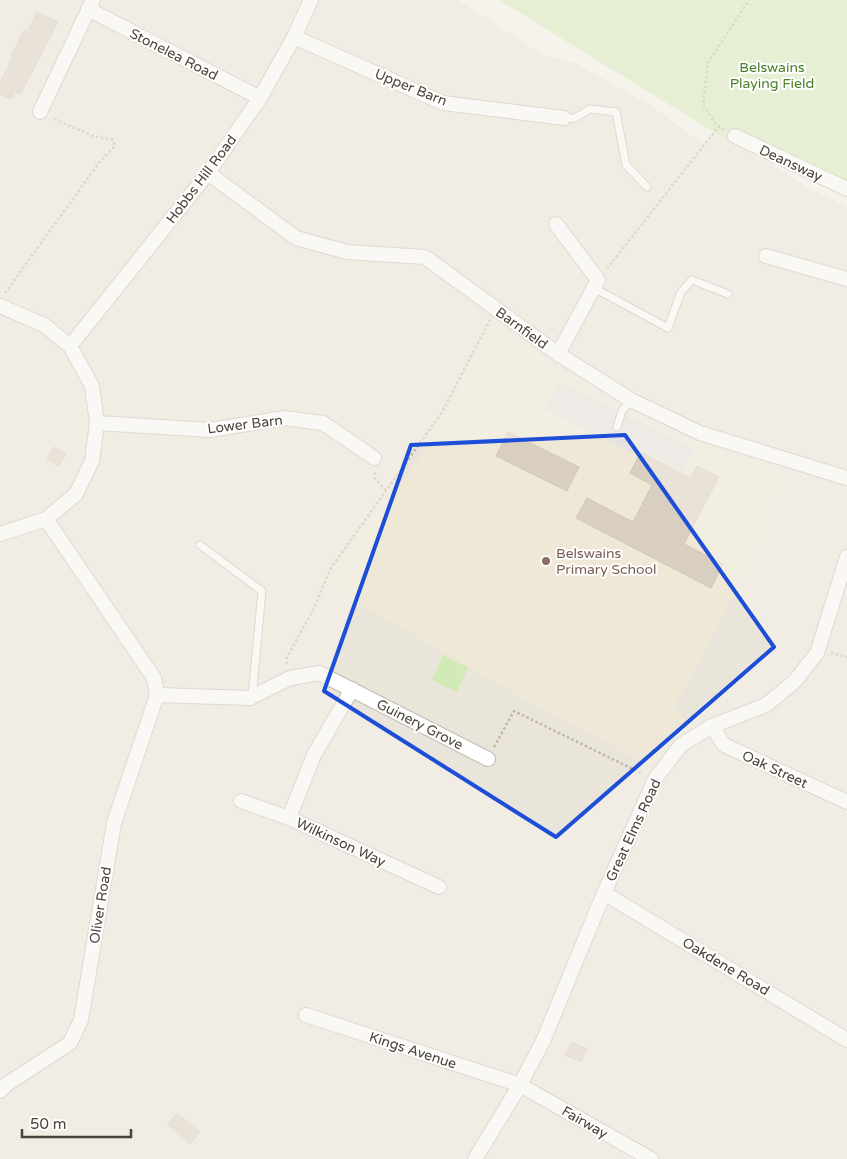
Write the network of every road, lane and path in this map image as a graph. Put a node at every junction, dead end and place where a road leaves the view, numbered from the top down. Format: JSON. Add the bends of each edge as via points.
{"nodes":[{"id":1,"x":311,"y":0,"type":"edge"},
{"id":2,"x":749,"y":0,"type":"edge"},
{"id":3,"x":90,"y":4,"type":"edge"},
{"id":4,"x":294,"y":36,"type":"junction"},
{"id":5,"x":260,"y":98,"type":"junction"},
{"id":6,"x":40,"y":112,"type":"joint"},
{"id":7,"x":564,"y":118,"type":"joint"},
{"id":8,"x":719,"y":126,"type":"junction"},
{"id":9,"x":735,"y":136,"type":"joint"},
{"id":10,"x":208,"y":173,"type":"junction"},
{"id":11,"x":647,"y":187,"type":"dead end"},
{"id":12,"x":847,"y":190,"type":"edge"},
{"id":13,"x":556,"y":224,"type":"dead end"},
{"id":14,"x":766,"y":256,"type":"dead end"},
{"id":15,"x":847,"y":279,"type":"edge"},
{"id":16,"x":596,"y":284,"type":"junction"},
{"id":17,"x":728,"y":294,"type":"dead end"},
{"id":18,"x":0,"y":300,"type":"edge"},
{"id":19,"x":0,"y":306,"type":"edge"},
{"id":20,"x":496,"y":309,"type":"junction"},
{"id":21,"x":70,"y":346,"type":"junction"},
{"id":22,"x":558,"y":354,"type":"junction"},
{"id":23,"x":631,"y":400,"type":"junction"},
{"id":24,"x":98,"y":422,"type":"junction"},
{"id":25,"x":617,"y":427,"type":"dead end"},
{"id":26,"x":374,"y":458,"type":"joint"},
{"id":27,"x":847,"y":478,"type":"edge"},
{"id":28,"x":386,"y":490,"type":"junction"},
{"id":29,"x":46,"y":519,"type":"junction"},
{"id":30,"x":0,"y":534,"type":"edge"},
{"id":31,"x":200,"y":545,"type":"dead end"},
{"id":32,"x":847,"y":557,"type":"edge"},
{"id":33,"x":290,"y":678,"type":"junction"},
{"id":34,"x":352,"y":689,"type":"junction"},
{"id":35,"x":157,"y":695,"type":"junction"},
{"id":36,"x":252,"y":697,"type":"junction"},
{"id":37,"x":712,"y":726,"type":"junction"},
{"id":38,"x":488,"y":759,"type":"joint"},
{"id":39,"x":654,"y":779,"type":"junction"},
{"id":40,"x":241,"y":801,"type":"dead end"},
{"id":41,"x":847,"y":802,"type":"edge"},
{"id":42,"x":289,"y":818,"type":"junction"},
{"id":43,"x":439,"y":887,"type":"dead end"},
{"id":44,"x":604,"y":893,"type":"junction"},
{"id":45,"x":306,"y":1015,"type":"dead end"},
{"id":46,"x":847,"y":1040,"type":"edge"},
{"id":47,"x":520,"y":1084,"type":"junction"},
{"id":48,"x":2,"y":1086,"type":"edge"},
{"id":49,"x":475,"y":1159,"type":"edge"},
{"id":50,"x":651,"y":1159,"type":"edge"}],
"edges":[{"from":1,"to":4,"type":"street","name":"Hobbs Hill Road"},
{"from":2,"to":8,"type":"path","via":[[708,63],[703,105]]},
{"from":3,"to":5,"type":"street","name":"Stonelea Road"},
{"from":3,"to":6,"type":"street","name":"Stonelea Road"},
{"from":4,"to":5,"type":"street","name":"Hobbs Hill Road"},
{"from":4,"to":7,"type":"street","name":"Upper Barn","via":[[443,103]]},
{"from":5,"to":10,"type":"street","name":"Hobbs Hill Road"},
{"from":6,"to":18,"type":"path","via":[[93,136],[113,140],[115,146],[101,160]]},
{"from":7,"to":11,"type":"lane","via":[[575,118],[590,109],[616,112],[626,165]]},
{"from":8,"to":9,"type":"path"},
{"from":8,"to":16,"type":"path"},
{"from":9,"to":12,"type":"street","name":"Deansway"},
{"from":10,"to":20,"type":"street","name":"Barnfield","via":[[296,238],[347,252],[425,256]]},
{"from":10,"to":21,"type":"street","name":"Hobbs Hill Road"},
{"from":13,"to":16,"type":"street"},
{"from":14,"to":15,"type":"street"},
{"from":16,"to":17,"type":"lane","via":[[668,328],[681,292],[692,280]]},
{"from":16,"to":22,"type":"street"},
{"from":19,"to":21,"type":"street","via":[[44,325]]},
{"from":20,"to":22,"type":"street","name":"Barnfield"},
{"from":20,"to":28,"type":"path","via":[[442,412]]},
{"from":21,"to":24,"type":"street","via":[[92,386]]},
{"from":22,"to":23,"type":"street","name":"Barnfield"},
{"from":23,"to":25,"type":"lane","via":[[622,411]]},
{"from":23,"to":27,"type":"street","name":"Barnfield","via":[[700,433]]},
{"from":24,"to":26,"type":"street","name":"Lower Barn","via":[[210,430],[284,418],[323,423]]},
{"from":24,"to":29,"type":"street","via":[[92,461],[76,494]]},
{"from":26,"to":28,"type":"path","via":[[376,479]]},
{"from":28,"to":33,"type":"path","via":[[331,568],[313,610],[286,658]]},
{"from":29,"to":30,"type":"street"},
{"from":29,"to":35,"type":"street","via":[[154,678]]},
{"from":31,"to":36,"type":"lane","via":[[262,592]]},
{"from":32,"to":37,"type":"street","name":"Great Elms Road","via":[[816,654],[795,682],[766,705]]},
{"from":33,"to":34,"type":"street","name":"Guinery Grove","via":[[319,673]]},
{"from":33,"to":36,"type":"street"},
{"from":34,"to":38,"type":"street","name":"Guinery Grove"},
{"from":34,"to":42,"type":"street","via":[[314,754]]},
{"from":35,"to":36,"type":"street"},
{"from":35,"to":48,"type":"street","name":"Oliver Road","via":[[114,823],[81,1020],[70,1044]]},
{"from":37,"to":39,"type":"street","name":"Great Elms Road","via":[[681,745]]},
{"from":37,"to":41,"type":"street","name":"Oak Street","via":[[724,745]]},
{"from":38,"to":39,"type":"path","via":[[514,711]]},
{"from":39,"to":44,"type":"street","name":"Great Elms Road"},
{"from":40,"to":42,"type":"street","name":"Wilkinson Way"},
{"from":42,"to":43,"type":"street","name":"Wilkinson Way"},
{"from":44,"to":46,"type":"street","name":"Oakdene Road"},
{"from":44,"to":47,"type":"street","name":"Great Elms Road","via":[[543,1040]]},
{"from":45,"to":47,"type":"street","name":"Kings Avenue"},
{"from":47,"to":49,"type":"street","name":"Great Elms Road"},
{"from":47,"to":50,"type":"street","name":"Fairway"}]}
